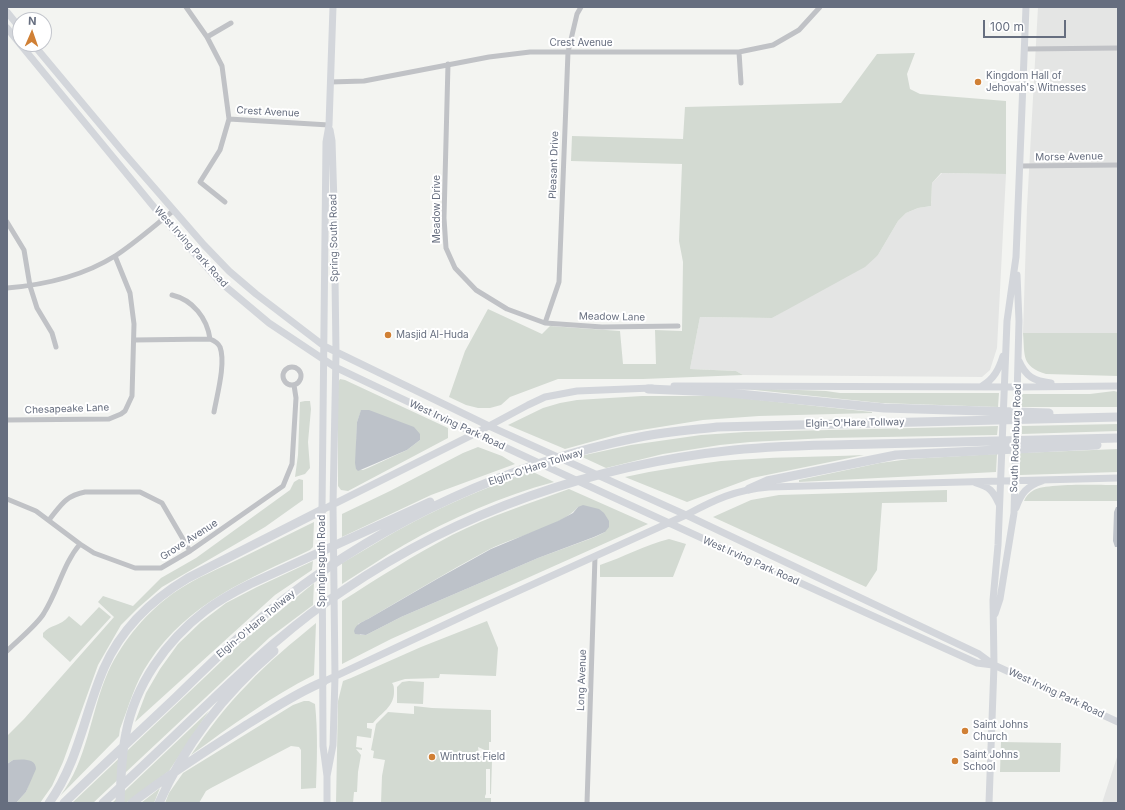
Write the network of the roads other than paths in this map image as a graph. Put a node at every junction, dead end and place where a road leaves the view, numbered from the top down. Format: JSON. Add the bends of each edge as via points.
{"nodes":[{"id":1,"x":186,"y":7,"type":"edge"},
{"id":2,"x":333,"y":7,"type":"edge"},
{"id":3,"x":581,"y":7,"type":"edge"},
{"id":4,"x":820,"y":7,"type":"edge"},
{"id":5,"x":1026,"y":7,"type":"edge"},
{"id":6,"x":231,"y":23,"type":"dead end"},
{"id":7,"x":207,"y":38,"type":"junction"},
{"id":8,"x":1118,"y":48,"type":"edge"},
{"id":9,"x":1025,"y":49,"type":"junction"},
{"id":10,"x":27,"y":52,"type":"edge"},
{"id":11,"x":40,"y":52,"type":"edge"},
{"id":12,"x":568,"y":52,"type":"junction"},
{"id":13,"x":739,"y":52,"type":"junction"},
{"id":14,"x":448,"y":64,"type":"junction"},
{"id":15,"x":330,"y":82,"type":"junction"},
{"id":16,"x":741,"y":83,"type":"dead end"},
{"id":17,"x":229,"y":119,"type":"junction"},
{"id":18,"x":329,"y":124,"type":"junction"},
{"id":19,"x":1118,"y":165,"type":"edge"},
{"id":20,"x":1020,"y":166,"type":"junction"},
{"id":21,"x":225,"y":202,"type":"dead end"},
{"id":22,"x":173,"y":211,"type":"junction"},
{"id":23,"x":164,"y":218,"type":"junction"},
{"id":24,"x":7,"y":222,"type":"edge"},
{"id":25,"x":115,"y":256,"type":"junction"},
{"id":26,"x":1016,"y":256,"type":"junction"},
{"id":27,"x":30,"y":286,"type":"junction"},
{"id":28,"x":7,"y":288,"type":"edge"},
{"id":29,"x":172,"y":295,"type":"dead end"},
{"id":30,"x":545,"y":323,"type":"junction"},
{"id":31,"x":678,"y":326,"type":"dead end"},
{"id":32,"x":210,"y":339,"type":"junction"},
{"id":33,"x":134,"y":340,"type":"junction"},
{"id":34,"x":1006,"y":343,"type":"junction"},
{"id":35,"x":324,"y":346,"type":"junction"},
{"id":36,"x":56,"y":347,"type":"dead end"},
{"id":37,"x":336,"y":353,"type":"junction"},
{"id":38,"x":1018,"y":359,"type":"junction"},
{"id":39,"x":324,"y":360,"type":"junction"},
{"id":40,"x":335,"y":367,"type":"junction"},
{"id":41,"x":294,"y":385,"type":"dead end"},
{"id":42,"x":982,"y":386,"type":"junction"},
{"id":43,"x":1063,"y":386,"type":"junction"},
{"id":44,"x":1118,"y":386,"type":"edge"},
{"id":45,"x":1004,"y":387,"type":"junction"},
{"id":46,"x":1018,"y":387,"type":"junction"},
{"id":47,"x":648,"y":389,"type":"junction"},
{"id":48,"x":214,"y":412,"type":"dead end"},
{"id":49,"x":1118,"y":413,"type":"edge"},
{"id":50,"x":988,"y":416,"type":"junction"},
{"id":51,"x":1032,"y":416,"type":"junction"},
{"id":52,"x":1118,"y":417,"type":"edge"},
{"id":53,"x":7,"y":420,"type":"edge"},
{"id":54,"x":489,"y":426,"type":"junction"},
{"id":55,"x":474,"y":434,"type":"junction"},
{"id":56,"x":1118,"y":438,"type":"edge"},
{"id":57,"x":1031,"y":444,"type":"junction"},
{"id":58,"x":1118,"y":444,"type":"edge"},
{"id":59,"x":987,"y":446,"type":"junction"},
{"id":60,"x":1118,"y":478,"type":"edge"},
{"id":61,"x":1051,"y":479,"type":"junction"},
{"id":62,"x":1001,"y":480,"type":"junction"},
{"id":63,"x":1015,"y":480,"type":"junction"},
{"id":64,"x":970,"y":481,"type":"junction"},
{"id":65,"x":749,"y":489,"type":"junction"},
{"id":66,"x":466,"y":491,"type":"junction"},
{"id":67,"x":7,"y":499,"type":"edge"},
{"id":68,"x":332,"y":505,"type":"junction"},
{"id":69,"x":1000,"y":505,"type":"junction"},
{"id":70,"x":322,"y":510,"type":"junction"},
{"id":71,"x":1014,"y":513,"type":"junction"},
{"id":72,"x":686,"y":515,"type":"junction"},
{"id":73,"x":49,"y":520,"type":"junction"},
{"id":74,"x":668,"y":523,"type":"junction"},
{"id":75,"x":80,"y":544,"type":"junction"},
{"id":76,"x":190,"y":551,"type":"junction"},
{"id":77,"x":595,"y":557,"type":"junction"},
{"id":78,"x":314,"y":615,"type":"junction"},
{"id":79,"x":994,"y":618,"type":"junction"},
{"id":80,"x":7,"y":651,"type":"edge"},
{"id":81,"x":994,"y":665,"type":"junction"},
{"id":82,"x":335,"y":677,"type":"junction"},
{"id":83,"x":323,"y":682,"type":"junction"},
{"id":84,"x":1118,"y":722,"type":"edge"},
{"id":85,"x":327,"y":776,"type":"junction"},
{"id":86,"x":49,"y":803,"type":"edge"},
{"id":87,"x":64,"y":803,"type":"edge"},
{"id":88,"x":103,"y":803,"type":"edge"},
{"id":89,"x":120,"y":803,"type":"edge"},
{"id":90,"x":132,"y":803,"type":"edge"},
{"id":91,"x":159,"y":803,"type":"edge"},
{"id":92,"x":327,"y":803,"type":"edge"},
{"id":93,"x":587,"y":803,"type":"edge"},
{"id":94,"x":989,"y":803,"type":"edge"}],
"edges":[{"from":1,"to":7,"type":"street"},
{"from":2,"to":15,"type":"main road","name":"Spring South Road"},
{"from":3,"to":12,"type":"street","name":"Pleasant Drive"},
{"from":4,"to":13,"type":"street","name":"Crest Avenue","via":[[799,30],[773,45]]},
{"from":5,"to":9,"type":"main road","name":"South Rodenburg Road"},
{"from":6,"to":7,"type":"street"},
{"from":7,"to":17,"type":"street","via":[[222,66]]},
{"from":8,"to":9,"type":"street"},
{"from":9,"to":20,"type":"main road","name":"South Rodenburg Road"},
{"from":10,"to":23,"type":"main road","name":"West Irving Park Road"},
{"from":11,"to":22,"type":"main road","name":"West Irving Park Road"},
{"from":12,"to":13,"type":"street","name":"Crest Avenue"},
{"from":12,"to":14,"type":"street","name":"Crest Avenue","via":[[488,56]]},
{"from":12,"to":30,"type":"street","name":"Pleasant Drive","via":[[559,282]]},
{"from":13,"to":16,"type":"street"},
{"from":14,"to":15,"type":"street","name":"Crest Avenue","via":[[364,81]]},
{"from":14,"to":30,"type":"street","name":"Meadow Drive","via":[[444,218],[446,248],[455,268],[476,290],[507,309]]},
{"from":15,"to":18,"type":"main road","name":"Spring South Road"},
{"from":17,"to":18,"type":"street","name":"Crest Avenue"},
{"from":17,"to":21,"type":"street","via":[[220,150],[200,182]]},
{"from":18,"to":35,"type":"main road","name":"Spring South Road","via":[[326,142]]},
{"from":18,"to":37,"type":"main road","name":"Spring South Road","via":[[334,187]]},
{"from":19,"to":20,"type":"street","name":"Morse Avenue"},
{"from":20,"to":26,"type":"main road","name":"South Rodenburg Road"},
{"from":22,"to":23,"type":"street"},
{"from":22,"to":35,"type":"main road","name":"West Irving Park Road","via":[[229,271]]},
{"from":23,"to":25,"type":"street"},
{"from":23,"to":39,"type":"main road","name":"West Irving Park Road","via":[[220,281],[269,323]]},
{"from":24,"to":27,"type":"street","via":[[24,250]]},
{"from":25,"to":27,"type":"street","via":[[79,274]]},
{"from":25,"to":33,"type":"street","via":[[130,293]]},
{"from":26,"to":34,"type":"main road","name":"South Rodenburg Road"},
{"from":26,"to":38,"type":"main road","name":"South Rodenburg Road"},
{"from":27,"to":28,"type":"street"},
{"from":27,"to":36,"type":"street","via":[[37,308],[52,333]]},
{"from":29,"to":32,"type":"street","via":[[192,304],[202,315],[209,329]]},
{"from":30,"to":31,"type":"street","name":"Meadow Lane","via":[[602,327]]},
{"from":32,"to":33,"type":"street"},
{"from":32,"to":48,"type":"street","via":[[220,348],[221,358],[221,375]]},
{"from":33,"to":53,"type":"street","name":"Chesapeake Lane","via":[[132,396],[121,414],[109,419]]},
{"from":34,"to":42,"type":"main road","via":[[1000,367],[990,382]]},
{"from":34,"to":45,"type":"main road","name":"South Rodenburg Road"},
{"from":35,"to":37,"type":"main road","name":"West Irving Park Road"},
{"from":35,"to":39,"type":"main road","name":"Springinsguth Road"},
{"from":37,"to":40,"type":"main road","name":"Springinsguth Road"},
{"from":37,"to":54,"type":"main road","name":"West Irving Park Road"},
{"from":38,"to":43,"type":"main road","via":[[1023,370],[1036,380]]},
{"from":38,"to":46,"type":"main road","name":"South Rodenburg Road"},
{"from":39,"to":40,"type":"main road","name":"West Irving Park Road"},
{"from":39,"to":70,"type":"main road","name":"Springinsguth Road"},
{"from":40,"to":55,"type":"main road","name":"West Irving Park Road"},
{"from":40,"to":68,"type":"main road","name":"Springinsguth Road"},
{"from":41,"to":76,"type":"street","name":"Grove Avenue","via":[[296,398],[292,464],[282,486]]},
{"from":42,"to":45,"type":"main road"},
{"from":42,"to":47,"type":"main road","via":[[763,385],[670,386]]},
{"from":43,"to":44,"type":"main road"},
{"from":43,"to":46,"type":"main road"},
{"from":45,"to":46,"type":"main road"},
{"from":45,"to":62,"type":"main road","name":"South Rodenburg Road"},
{"from":46,"to":63,"type":"main road","name":"South Rodenburg Road"},
{"from":47,"to":50,"type":"highway","via":[[718,392]]},
{"from":47,"to":54,"type":"main road","via":[[557,394],[528,405]]},
{"from":49,"to":51,"type":"highway"},
{"from":50,"to":51,"type":"highway"},
{"from":50,"to":66,"type":"highway","name":"Elgin-O'Hare Tollway","via":[[717,427],[679,431],[574,453],[525,468]]},
{"from":51,"to":52,"type":"highway"},
{"from":54,"to":55,"type":"main road"},
{"from":54,"to":72,"type":"main road","name":"West Irving Park Road"},
{"from":55,"to":68,"type":"main road"},
{"from":55,"to":74,"type":"main road","name":"West Irving Park Road"},
{"from":56,"to":57,"type":"highway"},
{"from":57,"to":58,"type":"highway"},
{"from":57,"to":59,"type":"highway"},
{"from":59,"to":65,"type":"highway","via":[[881,457],[767,481]]},
{"from":59,"to":78,"type":"highway","via":[[809,446],[734,450],[613,471],[561,485],[458,524],[368,573]]},
{"from":60,"to":61,"type":"main road"},
{"from":61,"to":63,"type":"main road"},
{"from":61,"to":71,"type":"main road","via":[[1025,490]]},
{"from":62,"to":63,"type":"main road"},
{"from":62,"to":64,"type":"main road"},
{"from":62,"to":69,"type":"main road","name":"South Rodenburg Road"},
{"from":63,"to":71,"type":"main road","name":"South Rodenburg Road"},
{"from":64,"to":65,"type":"main road"},
{"from":64,"to":69,"type":"main road","via":[[985,485],[993,491]]},
{"from":65,"to":72,"type":"main road","via":[[713,501]]},
{"from":66,"to":87,"type":"highway","name":"Elgin-O'Hare Tollway","via":[[396,526],[342,558],[282,600],[238,638]]},
{"from":66,"to":89,"type":"highway","via":[[446,495],[250,584],[224,598],[186,626],[151,671],[131,715],[122,758]]},
{"from":67,"to":73,"type":"street","name":"Grove Avenue","via":[[26,506]]},
{"from":68,"to":70,"type":"main road"},
{"from":68,"to":82,"type":"main road","name":"Springinsguth Road"},
{"from":69,"to":79,"type":"main road","name":"South Rodenburg Road"},
{"from":70,"to":83,"type":"main road","name":"Springinsguth Road"},
{"from":70,"to":86,"type":"highway","via":[[188,578],[138,616],[108,658],[71,764]]},
{"from":71,"to":79,"type":"main road","name":"South Rodenburg Road","via":[[1000,600]]},
{"from":72,"to":74,"type":"main road"},
{"from":72,"to":81,"type":"main road","name":"West Irving Park Road","via":[[979,654]]},
{"from":73,"to":75,"type":"street","name":"Grove Avenue"},
{"from":73,"to":76,"type":"street","via":[[72,495],[85,492],[140,492],[162,503]]},
{"from":74,"to":77,"type":"main road"},
{"from":74,"to":81,"type":"main road","name":"West Irving Park Road","via":[[977,663]]},
{"from":75,"to":76,"type":"street","name":"Grove Avenue","via":[[94,553],[135,568],[161,568]]},
{"from":75,"to":80,"type":"street","via":[[66,566],[43,615]]},
{"from":77,"to":82,"type":"main road"},
{"from":77,"to":93,"type":"street","name":"Long Avenue"},
{"from":78,"to":88,"type":"highway","via":[[286,632],[250,663]]},
{"from":78,"to":91,"type":"highway","via":[[273,651],[222,703],[176,768]]},
{"from":79,"to":81,"type":"main road","name":"South Rodenburg Road"},
{"from":81,"to":84,"type":"main road","name":"West Irving Park Road"},
{"from":81,"to":94,"type":"main road","name":"South Rodenburg Road"},
{"from":82,"to":83,"type":"main road"},
{"from":82,"to":85,"type":"main road","name":"Springinsguth Road","via":[[333,745]]},
{"from":83,"to":85,"type":"main road","name":"Springinsguth Road","via":[[323,746]]},
{"from":83,"to":90,"type":"highway","via":[[302,691],[192,760]]},
{"from":85,"to":92,"type":"main road","name":"Springinsguth Road"}]}
